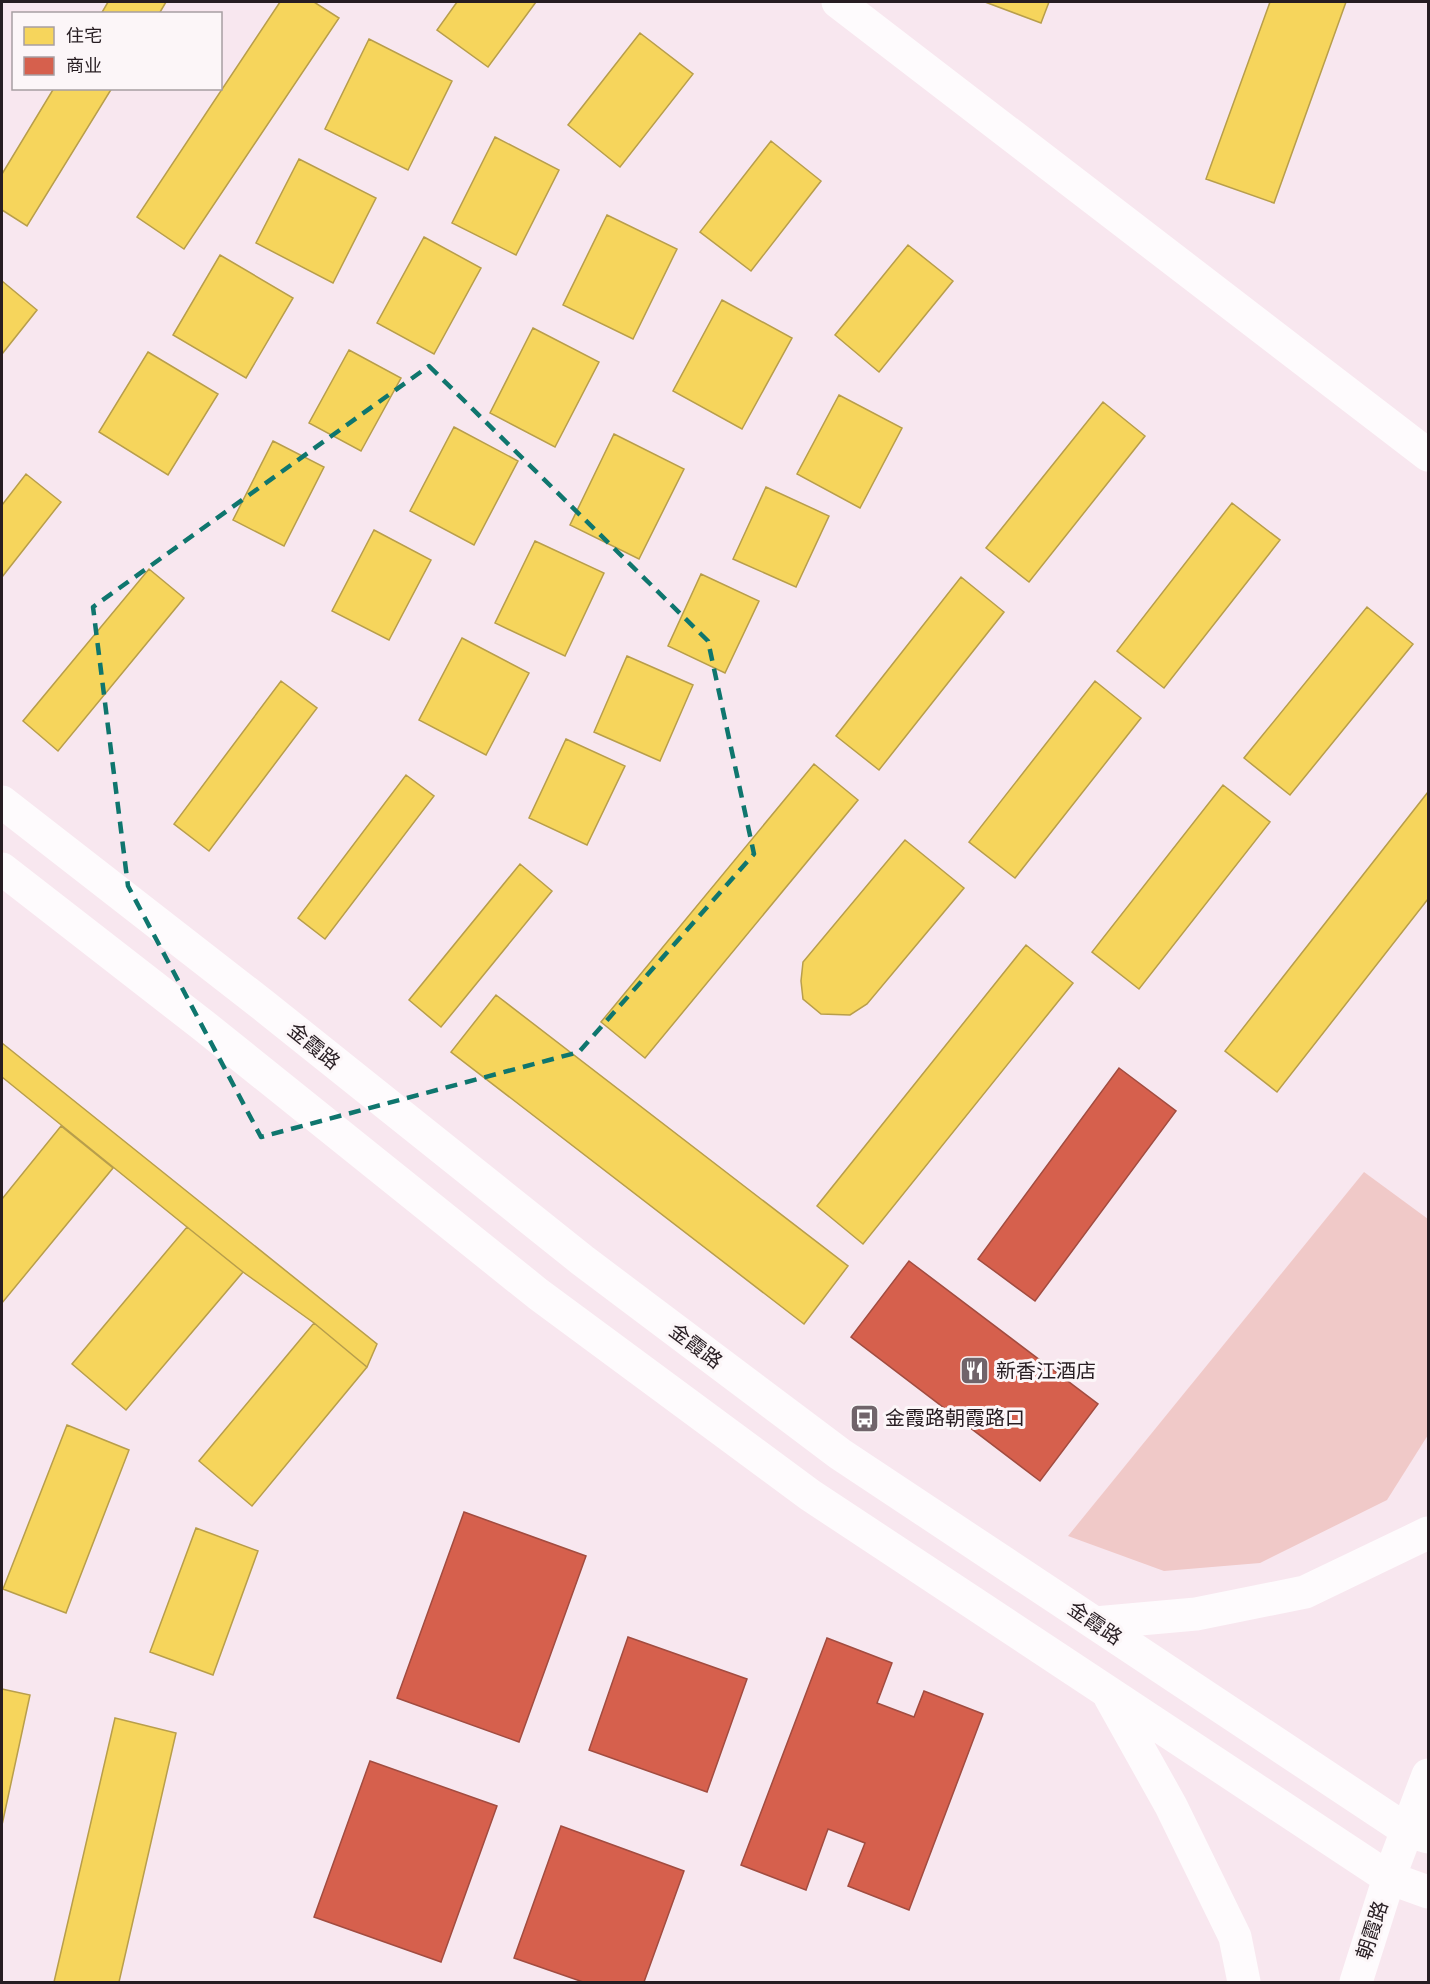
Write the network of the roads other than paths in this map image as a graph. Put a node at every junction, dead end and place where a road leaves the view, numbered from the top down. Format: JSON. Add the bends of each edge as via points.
{"nodes":[{"id":1,"x":838,"y":2,"type":"edge"},
{"id":2,"x":1428,"y":455,"type":"edge"},
{"id":3,"x":2,"y":802,"type":"edge"},
{"id":4,"x":2,"y":869,"type":"edge"},
{"id":5,"x":1428,"y":1533,"type":"edge"},
{"id":6,"x":1095,"y":1623,"type":"junction"},
{"id":7,"x":1108,"y":1692,"type":"junction"},
{"id":8,"x":1428,"y":1775,"type":"edge"},
{"id":9,"x":1418,"y":1834,"type":"edge"},
{"id":10,"x":1389,"y":1878,"type":"junction"},
{"id":11,"x":1428,"y":1892,"type":"edge"},
{"id":12,"x":1244,"y":1983,"type":"edge"},
{"id":13,"x":1356,"y":1983,"type":"edge"}],
"edges":[{"from":1,"to":2,"type":"main road"},
{"from":3,"to":6,"type":"main road","name":"金霞路","via":[[629,1296],[840,1454]]},
{"from":4,"to":7,"type":"main road","via":[[547,1301],[810,1495]]},
{"from":5,"to":6,"type":"main road","via":[[1305,1592],[1196,1614]]},
{"from":6,"to":9,"type":"main road","name":"金霞路"},
{"from":7,"to":10,"type":"main road"},
{"from":7,"to":12,"type":"main road","via":[[1171,1806],[1235,1937]]},
{"from":8,"to":9,"type":"main road","name":"朝霞路"},
{"from":9,"to":10,"type":"main road","name":"朝霞路"},
{"from":10,"to":11,"type":"main road"},
{"from":10,"to":13,"type":"main road","name":"朝霞路"}]}
